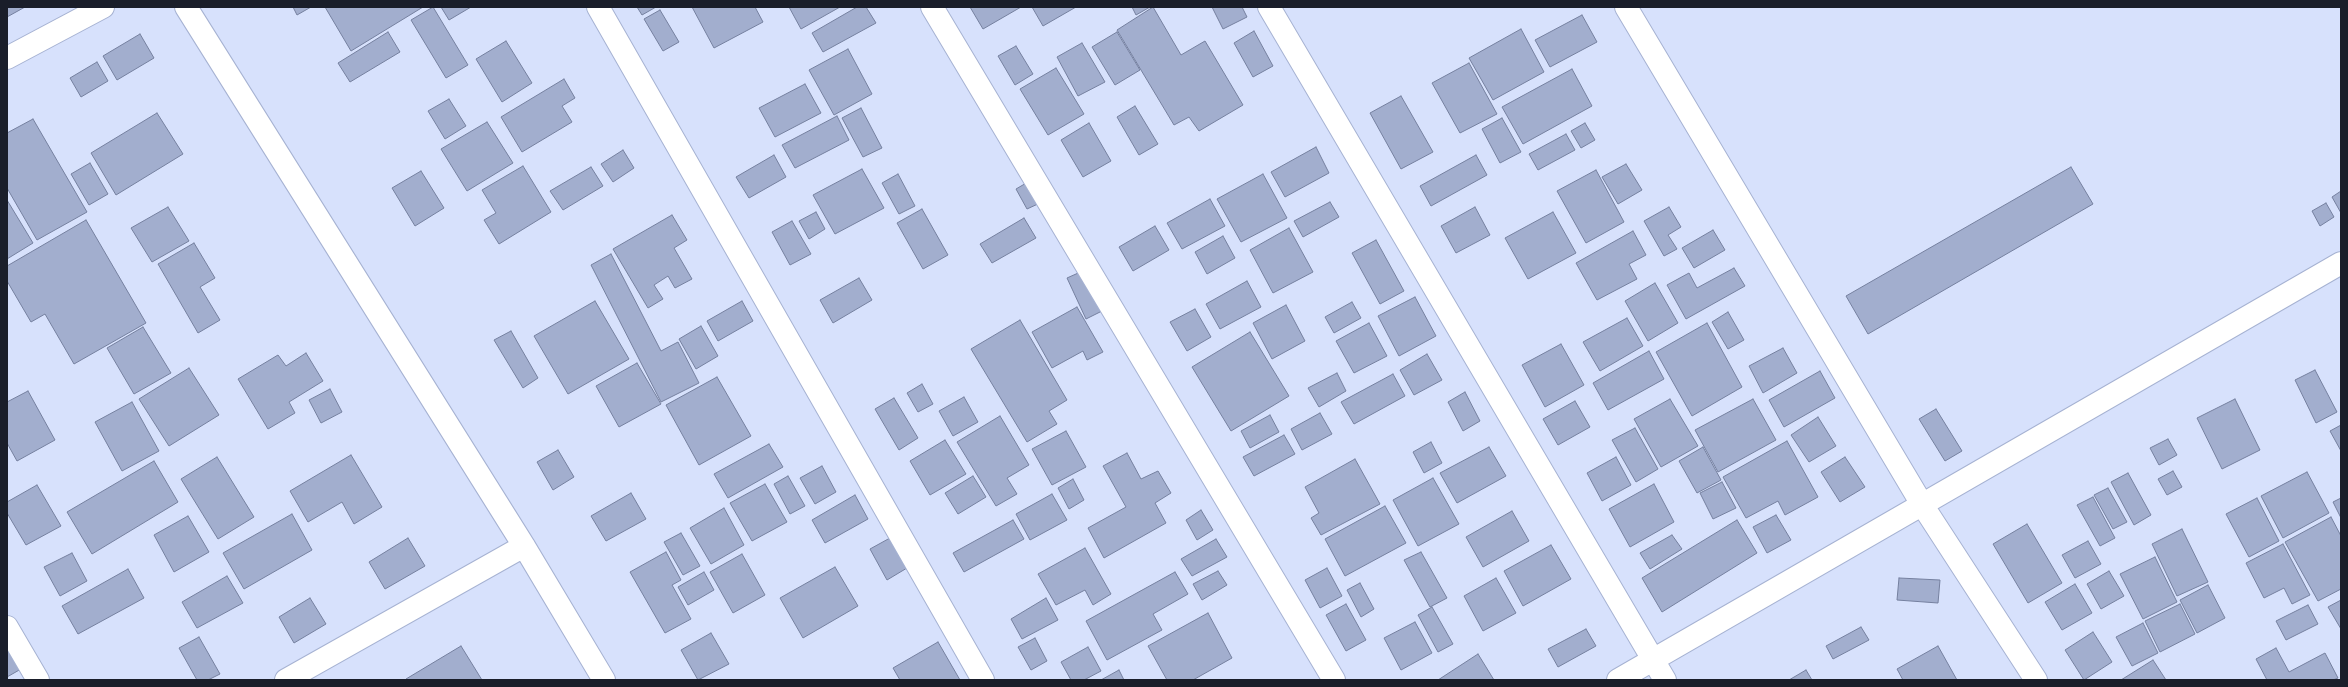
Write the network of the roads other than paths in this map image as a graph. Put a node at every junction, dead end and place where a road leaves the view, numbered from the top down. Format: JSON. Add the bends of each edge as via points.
{"nodes":[{"id":1,"x":102,"y":7,"type":"edge"},
{"id":2,"x":186,"y":7,"type":"edge"},
{"id":3,"x":598,"y":7,"type":"edge"},
{"id":4,"x":932,"y":7,"type":"edge"},
{"id":5,"x":1269,"y":7,"type":"edge"},
{"id":6,"x":1626,"y":7,"type":"edge"},
{"id":7,"x":7,"y":58,"type":"edge"},
{"id":8,"x":2341,"y":263,"type":"edge"},
{"id":9,"x":1923,"y":506,"type":"junction"},
{"id":10,"x":524,"y":546,"type":"junction"},
{"id":11,"x":7,"y":627,"type":"edge"},
{"id":12,"x":1653,"y":659,"type":"junction"},
{"id":13,"x":38,"y":680,"type":"edge"},
{"id":14,"x":286,"y":680,"type":"edge"},
{"id":15,"x":604,"y":680,"type":"edge"},
{"id":16,"x":983,"y":680,"type":"edge"},
{"id":17,"x":1334,"y":680,"type":"edge"},
{"id":18,"x":1618,"y":680,"type":"edge"},
{"id":19,"x":1665,"y":680,"type":"edge"},
{"id":20,"x":2036,"y":680,"type":"edge"}],
"edges":[{"from":1,"to":7,"type":"street"},
{"from":2,"to":10,"type":"street"},
{"from":3,"to":16,"type":"street"},
{"from":4,"to":17,"type":"street"},
{"from":5,"to":12,"type":"street"},
{"from":6,"to":9,"type":"street"},
{"from":8,"to":9,"type":"street"},
{"from":9,"to":12,"type":"street"},
{"from":9,"to":20,"type":"street"},
{"from":10,"to":14,"type":"street"},
{"from":10,"to":15,"type":"street"},
{"from":11,"to":13,"type":"street"},
{"from":12,"to":18,"type":"street"},
{"from":12,"to":19,"type":"street"}]}
